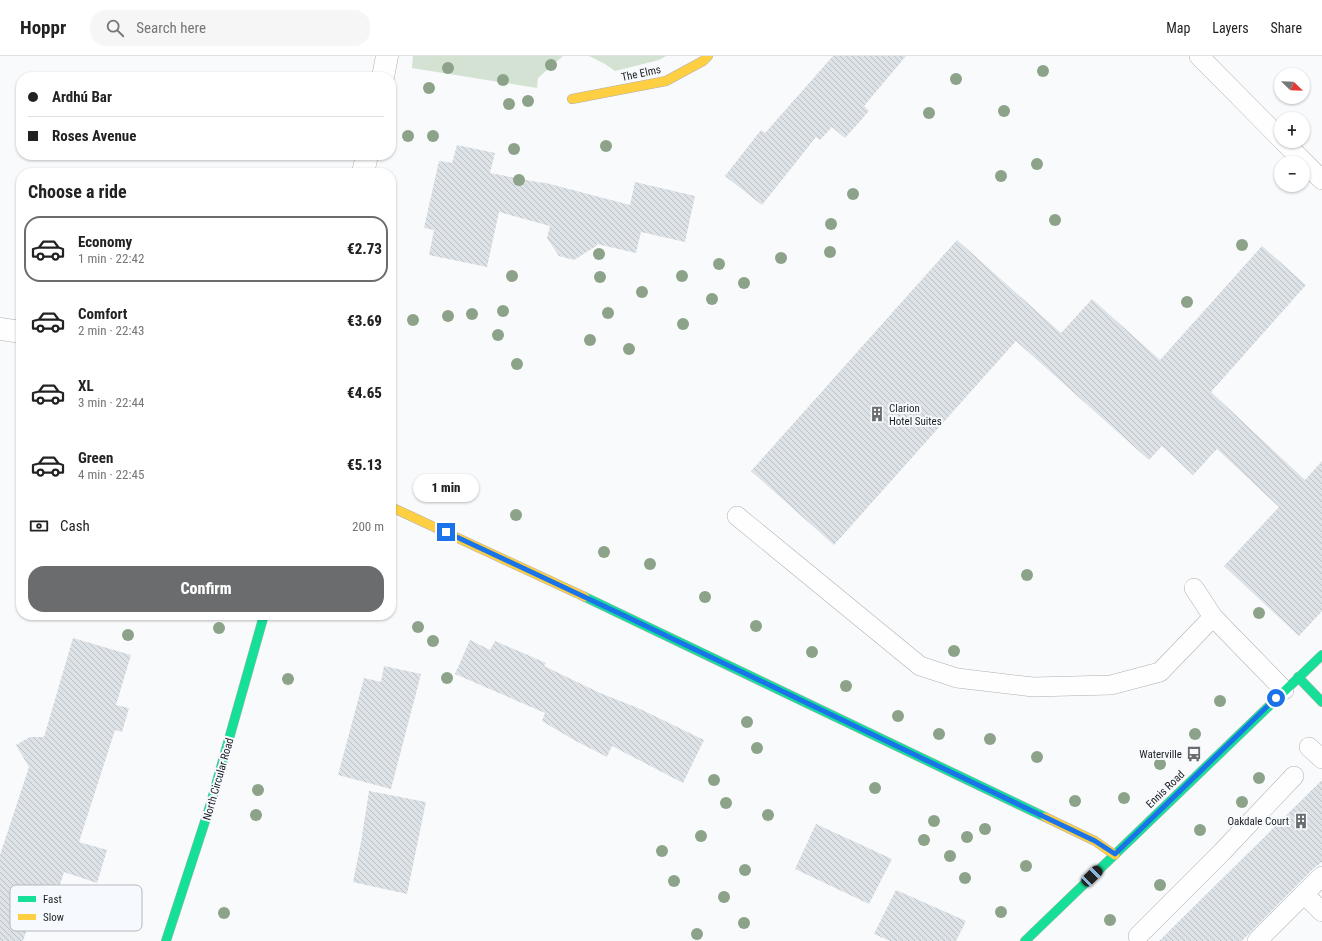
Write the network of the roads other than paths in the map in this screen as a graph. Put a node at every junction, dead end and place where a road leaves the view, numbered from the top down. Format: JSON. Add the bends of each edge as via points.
{"nodes":[{"id":1,"x":387,"y":56,"type":"edge"},
{"id":2,"x":708,"y":56,"type":"edge"},
{"id":3,"x":1199,"y":56,"type":"edge"},
{"id":4,"x":384,"y":72,"type":"edge"},
{"id":5,"x":572,"y":99,"type":"dead end"},
{"id":6,"x":1274,"y":132,"type":"edge"},
{"id":7,"x":1290,"y":148,"type":"edge"},
{"id":8,"x":1322,"y":180,"type":"edge"},
{"id":9,"x":0,"y":329,"type":"edge"},
{"id":10,"x":16,"y":331,"type":"edge"},
{"id":11,"x":396,"y":508,"type":"edge"},
{"id":12,"x":737,"y":516,"type":"dead end"},
{"id":13,"x":1194,"y":588,"type":"dead end"},
{"id":14,"x":1213,"y":617,"type":"junction"},
{"id":15,"x":263,"y":620,"type":"edge"},
{"id":16,"x":1322,"y":655,"type":"edge"},
{"id":17,"x":1298,"y":677,"type":"junction"},
{"id":18,"x":1284,"y":690,"type":"junction"},
{"id":19,"x":1322,"y":702,"type":"edge"},
{"id":20,"x":1294,"y":776,"type":"dead end"},
{"id":21,"x":1115,"y":854,"type":"junction"},
{"id":22,"x":1322,"y":876,"type":"edge"},
{"id":23,"x":1304,"y":894,"type":"junction"},
{"id":24,"x":1322,"y":912,"type":"edge"},
{"id":25,"x":1138,"y":936,"type":"dead end"},
{"id":26,"x":166,"y":941,"type":"edge"},
{"id":27,"x":1025,"y":941,"type":"edge"},
{"id":28,"x":1257,"y":941,"type":"edge"}],
"edges":[{"from":1,"to":4,"type":"street"},
{"from":2,"to":5,"type":"street","name":"The Elms","via":[[666,81]]},
{"from":3,"to":6,"type":"lane"},
{"from":7,"to":8,"type":"lane"},
{"from":9,"to":10,"type":"street"},
{"from":11,"to":21,"type":"street","via":[[1095,841]]},
{"from":12,"to":14,"type":"lane","via":[[920,666],[956,678],[1033,687],[1111,685],[1160,672]]},
{"from":13,"to":14,"type":"lane"},
{"from":14,"to":18,"type":"lane"},
{"from":15,"to":26,"type":"street","name":"North Circular Road","via":[[210,806]]},
{"from":16,"to":17,"type":"street","name":"Ennis Road"},
{"from":17,"to":18,"type":"street","name":"Ennis Road"},
{"from":17,"to":19,"type":"street"},
{"from":18,"to":21,"type":"street","name":"Ennis Road"},
{"from":20,"to":25,"type":"lane"},
{"from":21,"to":27,"type":"street","name":"Ennis Road"},
{"from":22,"to":23,"type":"lane"},
{"from":23,"to":24,"type":"lane"},
{"from":23,"to":28,"type":"lane"}]}
